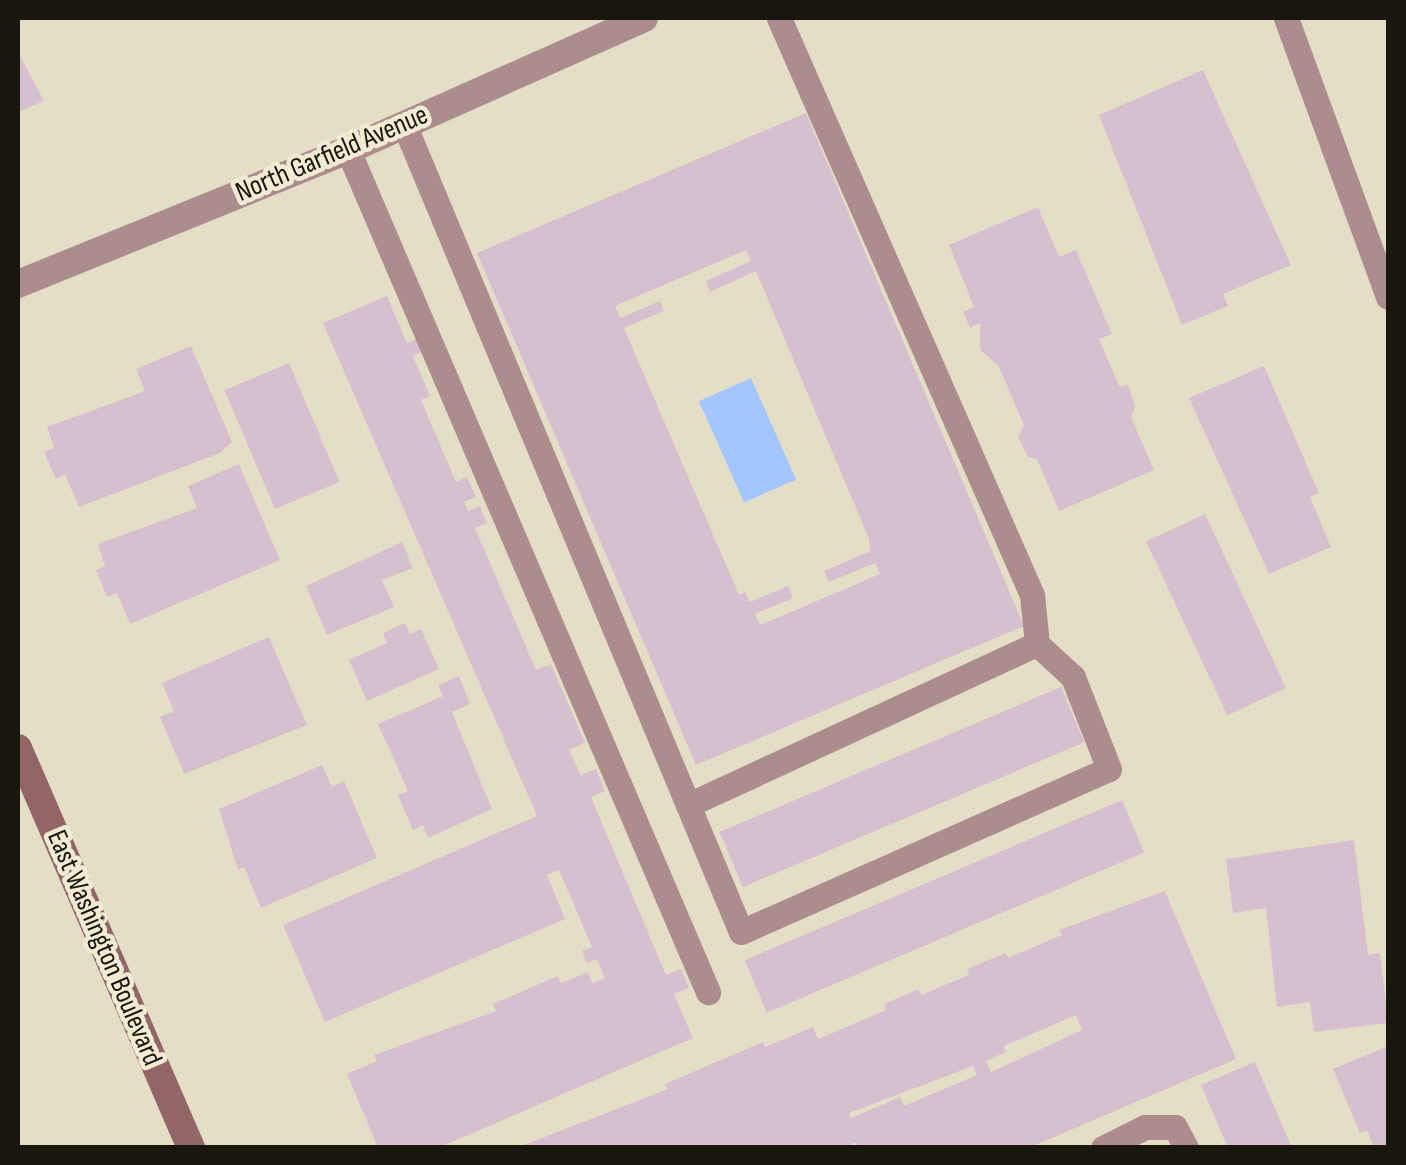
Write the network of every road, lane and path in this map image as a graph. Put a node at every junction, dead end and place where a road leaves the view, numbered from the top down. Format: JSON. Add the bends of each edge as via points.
{"nodes":[{"id":1,"x":644,"y":18,"type":"edge"},
{"id":2,"x":779,"y":18,"type":"edge"},
{"id":3,"x":1286,"y":18,"type":"edge"},
{"id":4,"x":404,"y":124,"type":"junction"},
{"id":5,"x":348,"y":150,"type":"junction"},
{"id":6,"x":18,"y":284,"type":"edge"},
{"id":7,"x":1388,"y":297,"type":"edge"},
{"id":8,"x":1037,"y":644,"type":"junction"},
{"id":9,"x":18,"y":748,"type":"edge"},
{"id":10,"x":688,"y":805,"type":"junction"},
{"id":11,"x":708,"y":992,"type":"dead end"},
{"id":12,"x":191,"y":1148,"type":"edge"},
{"id":13,"x":1103,"y":1148,"type":"edge"},
{"id":14,"x":1186,"y":1148,"type":"edge"}],
"edges":[{"from":1,"to":4,"type":"street","name":"North Garfield Avenue"},
{"from":2,"to":8,"type":"lane","via":[[1032,594]]},
{"from":3,"to":7,"type":"lane"},
{"from":4,"to":5,"type":"street","name":"North Garfield Avenue"},
{"from":4,"to":10,"type":"lane"},
{"from":5,"to":6,"type":"street","name":"North Garfield Avenue"},
{"from":5,"to":11,"type":"lane"},
{"from":8,"to":10,"type":"lane"},
{"from":8,"to":10,"type":"lane","via":[[1073,677],[1108,769],[741,932]]},
{"from":9,"to":12,"type":"main road","name":"East Washington Boulevard"},
{"from":13,"to":14,"type":"lane","via":[[1145,1127],[1175,1127]]}]}
